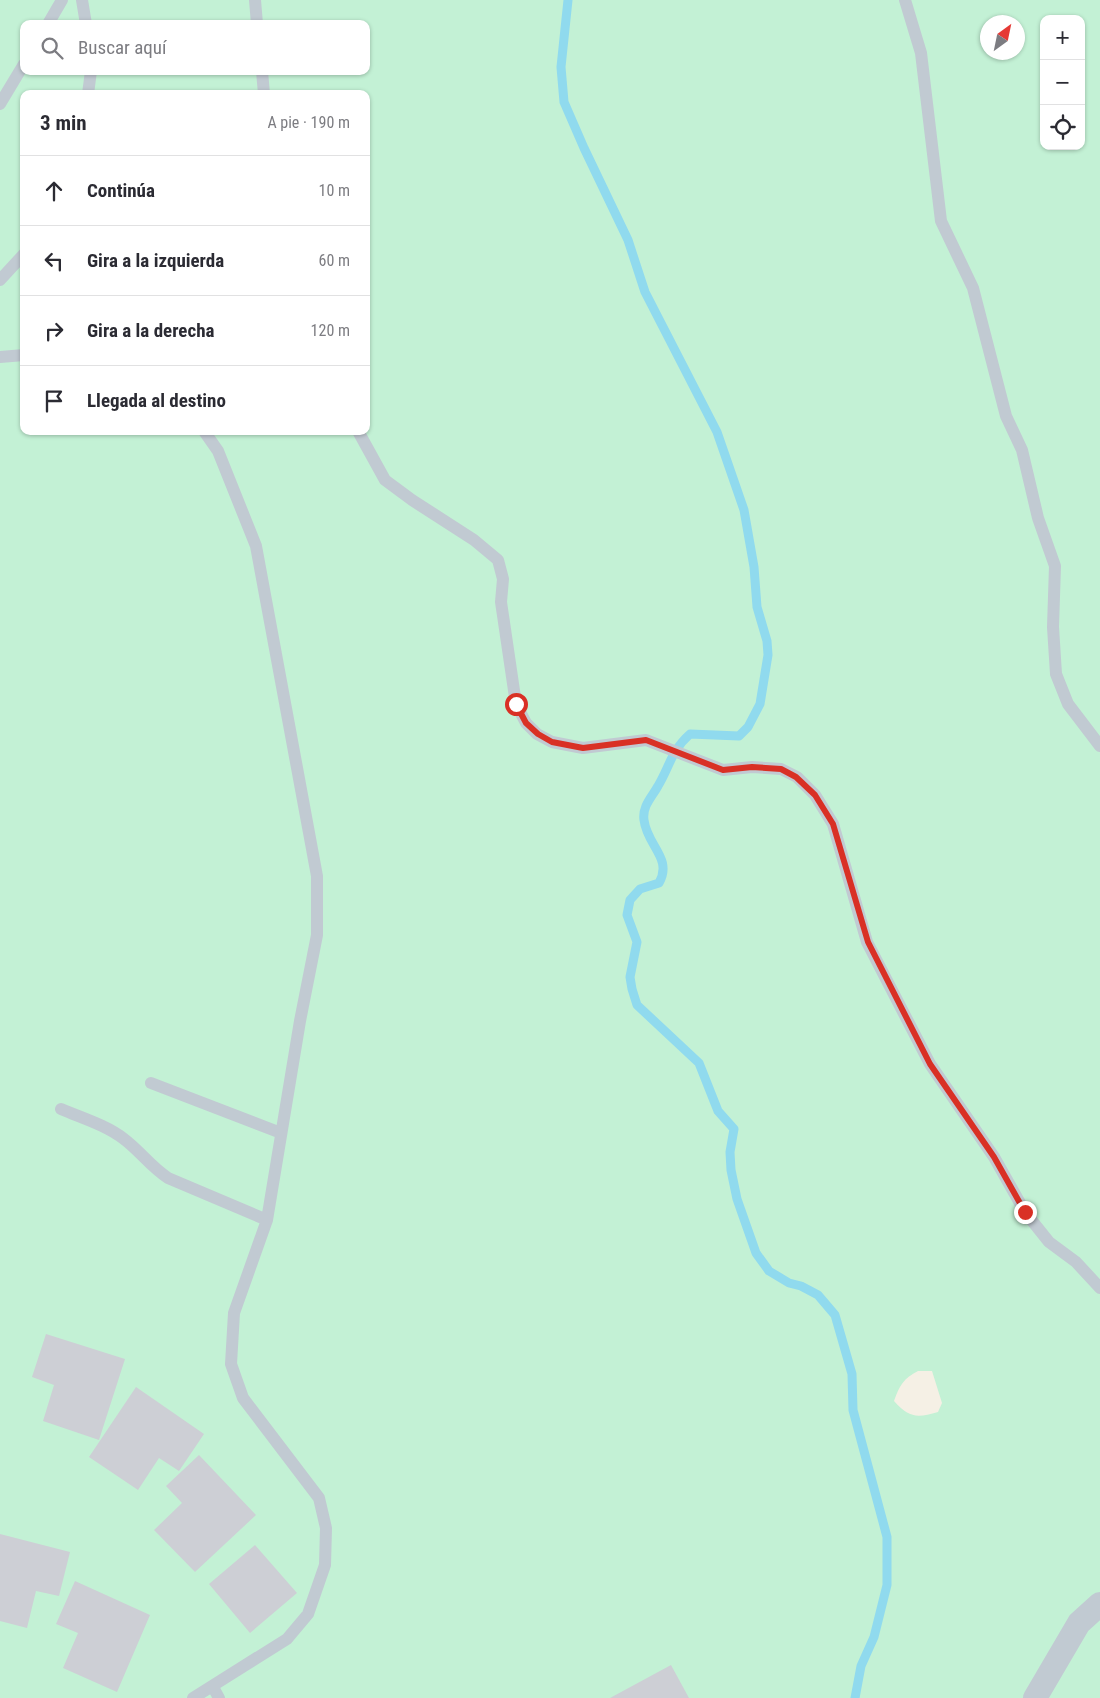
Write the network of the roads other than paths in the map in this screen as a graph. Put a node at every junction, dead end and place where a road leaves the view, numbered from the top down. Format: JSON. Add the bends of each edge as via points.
{"nodes":[{"id":1,"x":62,"y":0,"type":"edge"},
{"id":2,"x":82,"y":0,"type":"edge"},
{"id":3,"x":255,"y":0,"type":"edge"},
{"id":4,"x":905,"y":0,"type":"edge"},
{"id":5,"x":50,"y":20,"type":"edge"},
{"id":6,"x":85,"y":20,"type":"edge"},
{"id":7,"x":257,"y":20,"type":"edge"},
{"id":8,"x":20,"y":71,"type":"edge"},
{"id":9,"x":90,"y":75,"type":"edge"},
{"id":10,"x":262,"y":75,"type":"edge"},
{"id":11,"x":89,"y":90,"type":"edge"},
{"id":12,"x":264,"y":90,"type":"edge"},
{"id":13,"x":0,"y":104,"type":"edge"},
{"id":14,"x":20,"y":258,"type":"edge"},
{"id":15,"x":0,"y":280,"type":"edge"},
{"id":16,"x":20,"y":355,"type":"edge"},
{"id":17,"x":0,"y":357,"type":"edge"},
{"id":18,"x":207,"y":435,"type":"edge"},
{"id":19,"x":360,"y":435,"type":"edge"},
{"id":20,"x":1100,"y":746,"type":"edge"},
{"id":21,"x":151,"y":1083,"type":"dead end"},
{"id":22,"x":61,"y":1109,"type":"dead end"},
{"id":23,"x":281,"y":1133,"type":"junction"},
{"id":24,"x":267,"y":1220,"type":"junction"},
{"id":25,"x":1100,"y":1288,"type":"edge"},
{"id":26,"x":1100,"y":1604,"type":"edge"},
{"id":27,"x":216,"y":1692,"type":"edge"},
{"id":28,"x":193,"y":1698,"type":"edge"},
{"id":29,"x":1035,"y":1698,"type":"edge"}],
"edges":[{"from":1,"to":5,"type":"lane"},
{"from":2,"to":6,"type":"lane"},
{"from":3,"to":7,"type":"lane"},
{"from":4,"to":20,"type":"lane","via":[[921,53],[941,221],[973,288],[1006,416],[1022,450],[1038,518],[1055,566],[1053,628],[1056,674],[1068,704]]},
{"from":8,"to":13,"type":"lane"},
{"from":9,"to":11,"type":"lane"},
{"from":10,"to":12,"type":"lane"},
{"from":14,"to":15,"type":"lane"},
{"from":16,"to":17,"type":"lane"},
{"from":18,"to":23,"type":"lane","via":[[218,451],[256,546],[317,876],[317,935]]},
{"from":19,"to":25,"type":"lane","via":[[385,480],[498,560],[504,579],[501,602],[516,704],[526,723],[538,734],[552,742],[583,748],[646,740],[723,770],[781,769],[796,777],[815,795],[833,824],[868,942],[930,1064],[994,1157],[1025,1212],[1049,1242],[1076,1262]]},
{"from":21,"to":23,"type":"lane"},
{"from":22,"to":24,"type":"lane","via":[[109,1129],[168,1178]]},
{"from":23,"to":24,"type":"lane"},
{"from":24,"to":27,"type":"lane","via":[[234,1313],[231,1364],[243,1398],[319,1498],[326,1528],[325,1565],[308,1614],[287,1639]]},
{"from":26,"to":29,"type":"street","via":[[1079,1623]]},
{"from":27,"to":28,"type":"lane"}]}
